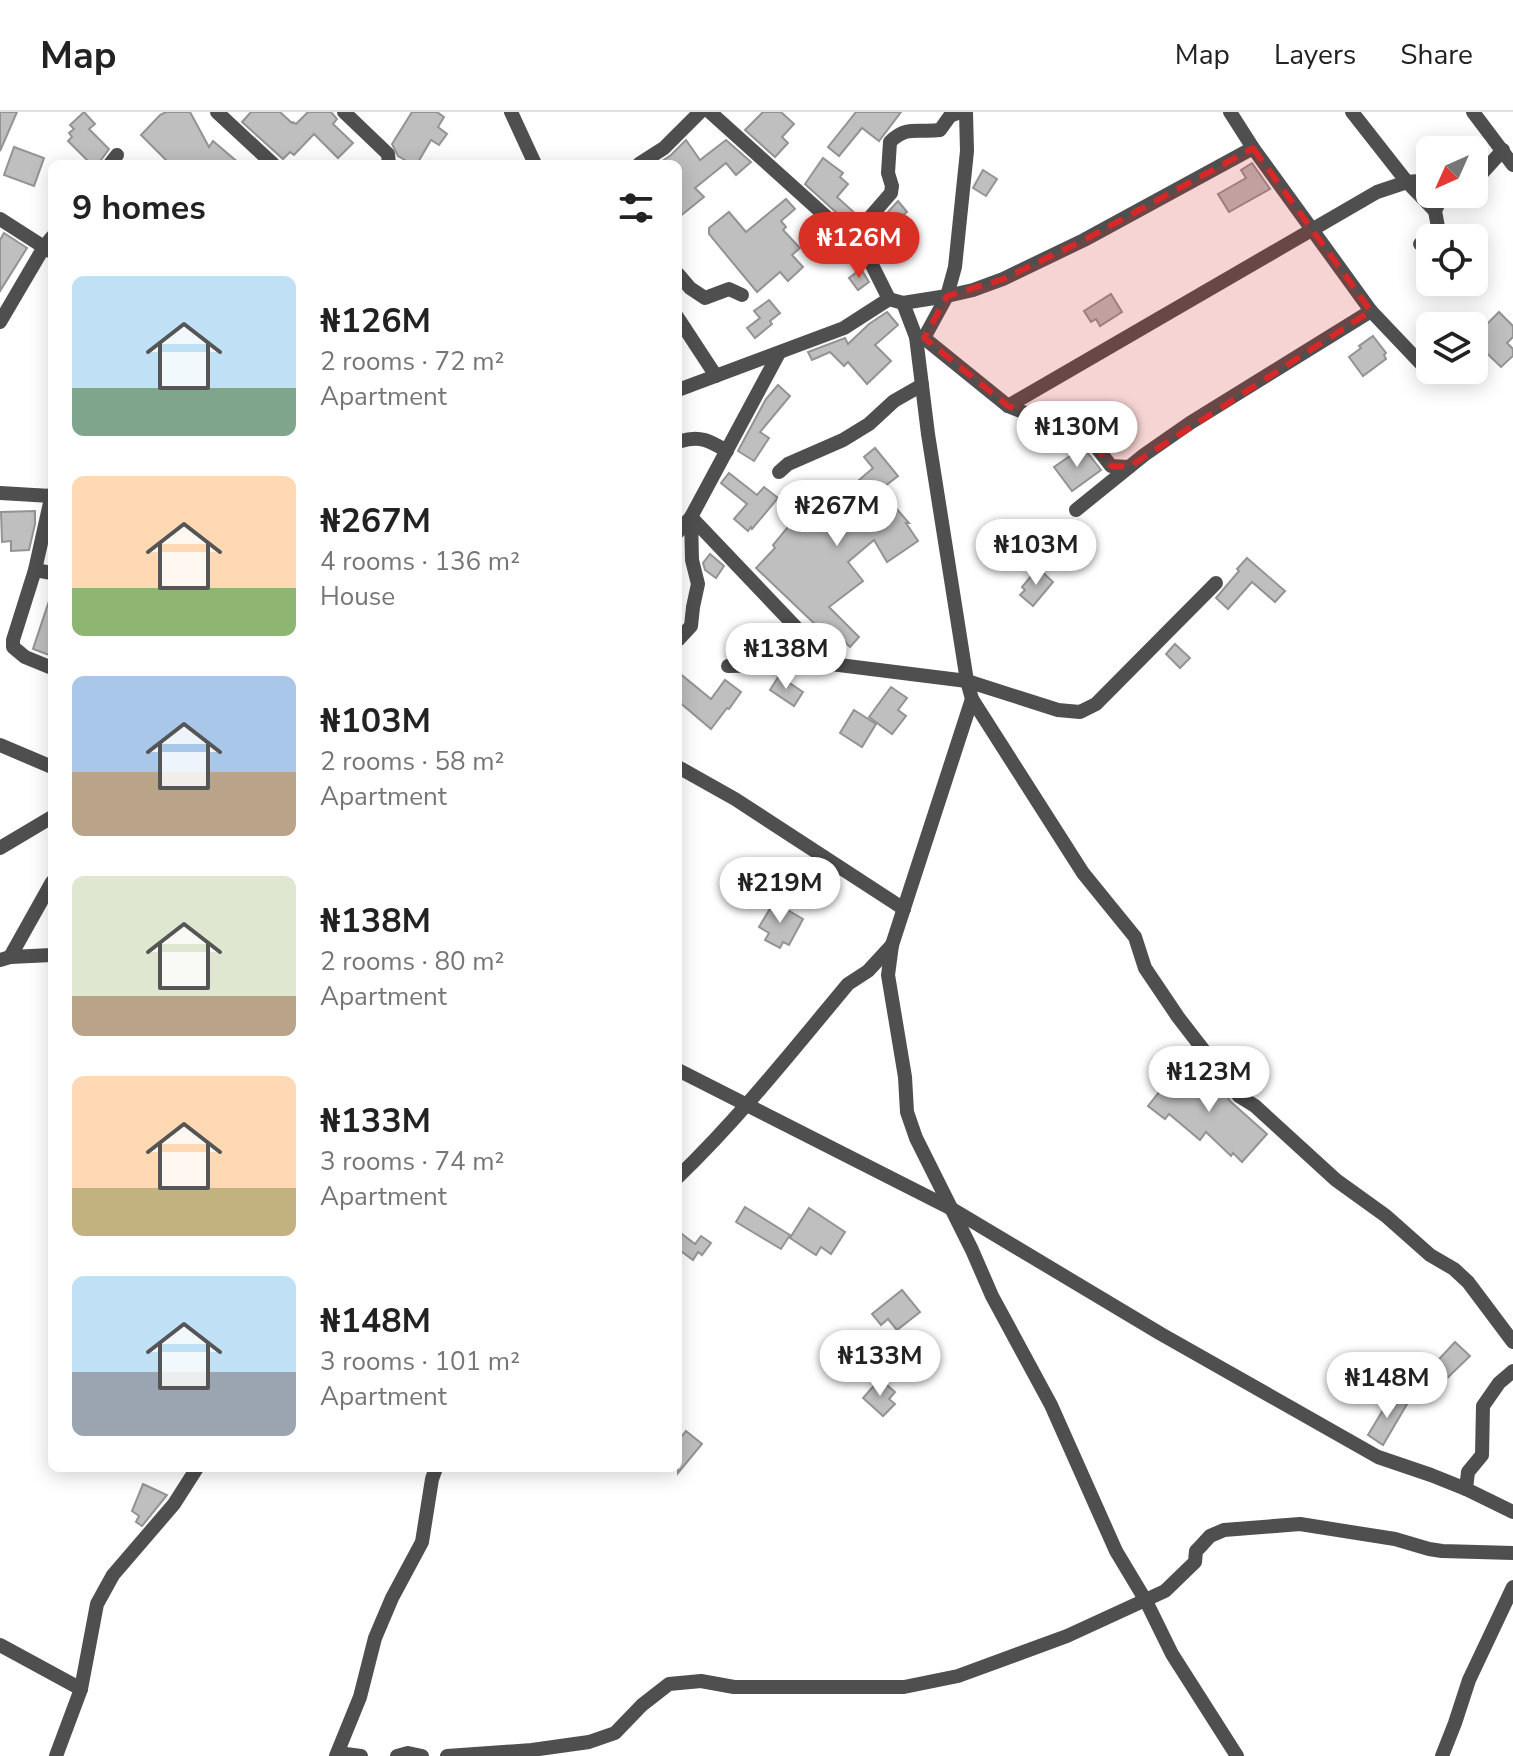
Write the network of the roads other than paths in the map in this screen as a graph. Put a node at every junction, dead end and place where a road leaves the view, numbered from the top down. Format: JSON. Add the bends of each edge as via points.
{"nodes":[{"id":1,"x":217,"y":112,"type":"edge"},
{"id":2,"x":344,"y":112,"type":"edge"},
{"id":3,"x":511,"y":112,"type":"edge"},
{"id":4,"x":700,"y":112,"type":"edge"},
{"id":5,"x":710,"y":112,"type":"edge"},
{"id":6,"x":960,"y":112,"type":"edge"},
{"id":7,"x":966,"y":112,"type":"edge"},
{"id":8,"x":1230,"y":112,"type":"edge"},
{"id":9,"x":1352,"y":112,"type":"edge"},
{"id":10,"x":1473,"y":112,"type":"edge"},
{"id":11,"x":1253,"y":148,"type":"junction"},
{"id":12,"x":1503,"y":150,"type":"junction"},
{"id":13,"x":269,"y":160,"type":"edge"},
{"id":14,"x":389,"y":160,"type":"edge"},
{"id":15,"x":533,"y":160,"type":"edge"},
{"id":16,"x":645,"y":160,"type":"edge"},
{"id":17,"x":1513,"y":165,"type":"edge"},
{"id":18,"x":1488,"y":166,"type":"edge"},
{"id":19,"x":1416,"y":181,"type":"edge"},
{"id":20,"x":1407,"y":182,"type":"junction"},
{"id":21,"x":1436,"y":208,"type":"edge"},
{"id":22,"x":1435,"y":211,"type":"junction"},
{"id":23,"x":0,"y":219,"type":"edge"},
{"id":24,"x":1437,"y":224,"type":"edge"},
{"id":25,"x":1312,"y":229,"type":"junction"},
{"id":26,"x":851,"y":239,"type":"junction"},
{"id":27,"x":48,"y":244,"type":"edge"},
{"id":28,"x":48,"y":247,"type":"edge"},
{"id":29,"x":682,"y":279,"type":"edge"},
{"id":30,"x":742,"y":295,"type":"dead end"},
{"id":31,"x":947,"y":296,"type":"junction"},
{"id":32,"x":896,"y":301,"type":"junction"},
{"id":33,"x":1371,"y":311,"type":"junction"},
{"id":34,"x":0,"y":322,"type":"edge"},
{"id":35,"x":682,"y":323,"type":"edge"},
{"id":36,"x":920,"y":338,"type":"junction"},
{"id":37,"x":779,"y":353,"type":"junction"},
{"id":38,"x":1416,"y":358,"type":"edge"},
{"id":39,"x":716,"y":376,"type":"junction"},
{"id":40,"x":922,"y":385,"type":"junction"},
{"id":41,"x":682,"y":389,"type":"edge"},
{"id":42,"x":1008,"y":406,"type":"junction"},
{"id":43,"x":682,"y":441,"type":"edge"},
{"id":44,"x":727,"y":451,"type":"junction"},
{"id":45,"x":1129,"y":467,"type":"junction"},
{"id":46,"x":779,"y":472,"type":"dead end"},
{"id":47,"x":0,"y":493,"type":"edge"},
{"id":48,"x":48,"y":495,"type":"edge"},
{"id":49,"x":48,"y":509,"type":"edge"},
{"id":50,"x":1076,"y":510,"type":"dead end"},
{"id":51,"x":691,"y":517,"type":"junction"},
{"id":52,"x":682,"y":527,"type":"edge"},
{"id":53,"x":35,"y":570,"type":"junction"},
{"id":54,"x":48,"y":572,"type":"edge"},
{"id":55,"x":1216,"y":583,"type":"dead end"},
{"id":56,"x":682,"y":636,"type":"edge"},
{"id":57,"x":831,"y":664,"type":"junction"},
{"id":58,"x":48,"y":666,"type":"edge"},
{"id":59,"x":728,"y":666,"type":"dead end"},
{"id":60,"x":967,"y":681,"type":"junction"},
{"id":61,"x":972,"y":699,"type":"junction"},
{"id":62,"x":0,"y":745,"type":"edge"},
{"id":63,"x":48,"y":765,"type":"edge"},
{"id":64,"x":682,"y":769,"type":"edge"},
{"id":65,"x":48,"y":819,"type":"edge"},
{"id":66,"x":0,"y":848,"type":"edge"},
{"id":67,"x":48,"y":888,"type":"edge"},
{"id":68,"x":904,"y":909,"type":"junction"},
{"id":69,"x":892,"y":945,"type":"junction"},
{"id":70,"x":48,"y":955,"type":"edge"},
{"id":71,"x":5,"y":958,"type":"edge"},
{"id":72,"x":682,"y":1072,"type":"edge"},
{"id":73,"x":746,"y":1105,"type":"junction"},
{"id":74,"x":682,"y":1173,"type":"edge"},
{"id":75,"x":952,"y":1209,"type":"junction"},
{"id":76,"x":1513,"y":1342,"type":"edge"},
{"id":77,"x":1513,"y":1372,"type":"edge"},
{"id":78,"x":194,"y":1472,"type":"edge"},
{"id":79,"x":435,"y":1472,"type":"edge"},
{"id":80,"x":1466,"y":1489,"type":"junction"},
{"id":81,"x":1513,"y":1512,"type":"edge"},
{"id":82,"x":1513,"y":1553,"type":"edge"},
{"id":83,"x":1513,"y":1587,"type":"edge"},
{"id":84,"x":1146,"y":1601,"type":"junction"},
{"id":85,"x":0,"y":1645,"type":"edge"},
{"id":86,"x":81,"y":1689,"type":"junction"},
{"id":87,"x":337,"y":1754,"type":"edge"},
{"id":88,"x":56,"y":1756,"type":"edge"},
{"id":89,"x":361,"y":1756,"type":"edge"},
{"id":90,"x":397,"y":1756,"type":"edge"},
{"id":91,"x":422,"y":1756,"type":"edge"},
{"id":92,"x":447,"y":1756,"type":"edge"},
{"id":93,"x":1237,"y":1756,"type":"edge"},
{"id":94,"x":1442,"y":1756,"type":"edge"}],
"edges":[{"from":1,"to":13,"type":"street"},
{"from":2,"to":14,"type":"street"},
{"from":3,"to":15,"type":"street"},
{"from":4,"to":16,"type":"street"},
{"from":5,"to":26,"type":"street"},
{"from":6,"to":26,"type":"street","via":[[940,130],[906,130],[890,142],[891,193]]},
{"from":7,"to":31,"type":"street","via":[[960,236]]},
{"from":8,"to":11,"type":"street"},
{"from":9,"to":20,"type":"street"},
{"from":10,"to":12,"type":"street"},
{"from":11,"to":25,"type":"street"},
{"from":11,"to":31,"type":"street","via":[[1084,240],[1003,279]]},
{"from":12,"to":17,"type":"street"},
{"from":12,"to":18,"type":"street"},
{"from":19,"to":20,"type":"street"},
{"from":20,"to":22,"type":"street"},
{"from":20,"to":25,"type":"street","via":[[1377,192]]},
{"from":21,"to":22,"type":"street"},
{"from":22,"to":24,"type":"street"},
{"from":23,"to":27,"type":"street"},
{"from":25,"to":33,"type":"street"},
{"from":25,"to":42,"type":"street"},
{"from":26,"to":32,"type":"street"},
{"from":28,"to":34,"type":"street"},
{"from":29,"to":30,"type":"street","via":[[705,298],[729,289]]},
{"from":31,"to":32,"type":"street"},
{"from":31,"to":36,"type":"street"},
{"from":32,"to":36,"type":"street"},
{"from":32,"to":37,"type":"street"},
{"from":33,"to":38,"type":"street"},
{"from":33,"to":45,"type":"street"},
{"from":35,"to":39,"type":"street"},
{"from":36,"to":40,"type":"street"},
{"from":36,"to":42,"type":"street"},
{"from":37,"to":39,"type":"street"},
{"from":37,"to":44,"type":"street"},
{"from":39,"to":41,"type":"street"},
{"from":40,"to":46,"type":"street","via":[[843,440]]},
{"from":40,"to":60,"type":"street"},
{"from":42,"to":45,"type":"street","via":[[1090,439],[1111,466]]},
{"from":43,"to":44,"type":"street","via":[[705,438]]},
{"from":44,"to":51,"type":"street"},
{"from":45,"to":50,"type":"street"},
{"from":47,"to":48,"type":"street"},
{"from":49,"to":53,"type":"street"},
{"from":51,"to":52,"type":"street"},
{"from":51,"to":56,"type":"street","via":[[698,584],[691,626]]},
{"from":51,"to":57,"type":"street"},
{"from":53,"to":54,"type":"street"},
{"from":53,"to":58,"type":"street","via":[[13,647]]},
{"from":55,"to":60,"type":"street","via":[[1096,704],[1080,712]]},
{"from":57,"to":59,"type":"street"},
{"from":57,"to":60,"type":"street"},
{"from":60,"to":61,"type":"street"},
{"from":61,"to":68,"type":"street"},
{"from":61,"to":76,"type":"street","via":[[1083,873],[1135,937],[1145,968],[1239,1096],[1336,1180],[1454,1269]]},
{"from":62,"to":63,"type":"street"},
{"from":64,"to":68,"type":"street"},
{"from":65,"to":66,"type":"street"},
{"from":67,"to":71,"type":"street"},
{"from":68,"to":69,"type":"street"},
{"from":69,"to":73,"type":"street","via":[[848,984]]},
{"from":69,"to":75,"type":"street","via":[[888,975],[907,1112]]},
{"from":70,"to":71,"type":"street"},
{"from":72,"to":73,"type":"street"},
{"from":73,"to":74,"type":"street"},
{"from":73,"to":75,"type":"street"},
{"from":75,"to":80,"type":"street","via":[[1378,1457]]},
{"from":75,"to":84,"type":"street","via":[[1051,1405],[1116,1551]]},
{"from":77,"to":80,"type":"street","via":[[1483,1406],[1482,1455],[1468,1472]]},
{"from":78,"to":86,"type":"street","via":[[113,1575],[97,1604]]},
{"from":79,"to":87,"type":"street","via":[[422,1542],[375,1638],[360,1697]]},
{"from":80,"to":81,"type":"street"},
{"from":82,"to":84,"type":"street","via":[[1442,1551],[1300,1524],[1224,1530],[1210,1536],[1196,1551],[1195,1562],[1165,1591]]},
{"from":83,"to":94,"type":"street","via":[[1469,1680]]},
{"from":84,"to":92,"type":"street","via":[[958,1676],[904,1687],[669,1684],[615,1733],[589,1742]]},
{"from":84,"to":93,"type":"street","via":[[1172,1654]]},
{"from":85,"to":86,"type":"street"},
{"from":86,"to":88,"type":"street"},
{"from":87,"to":89,"type":"street"},
{"from":90,"to":91,"type":"street"}]}
